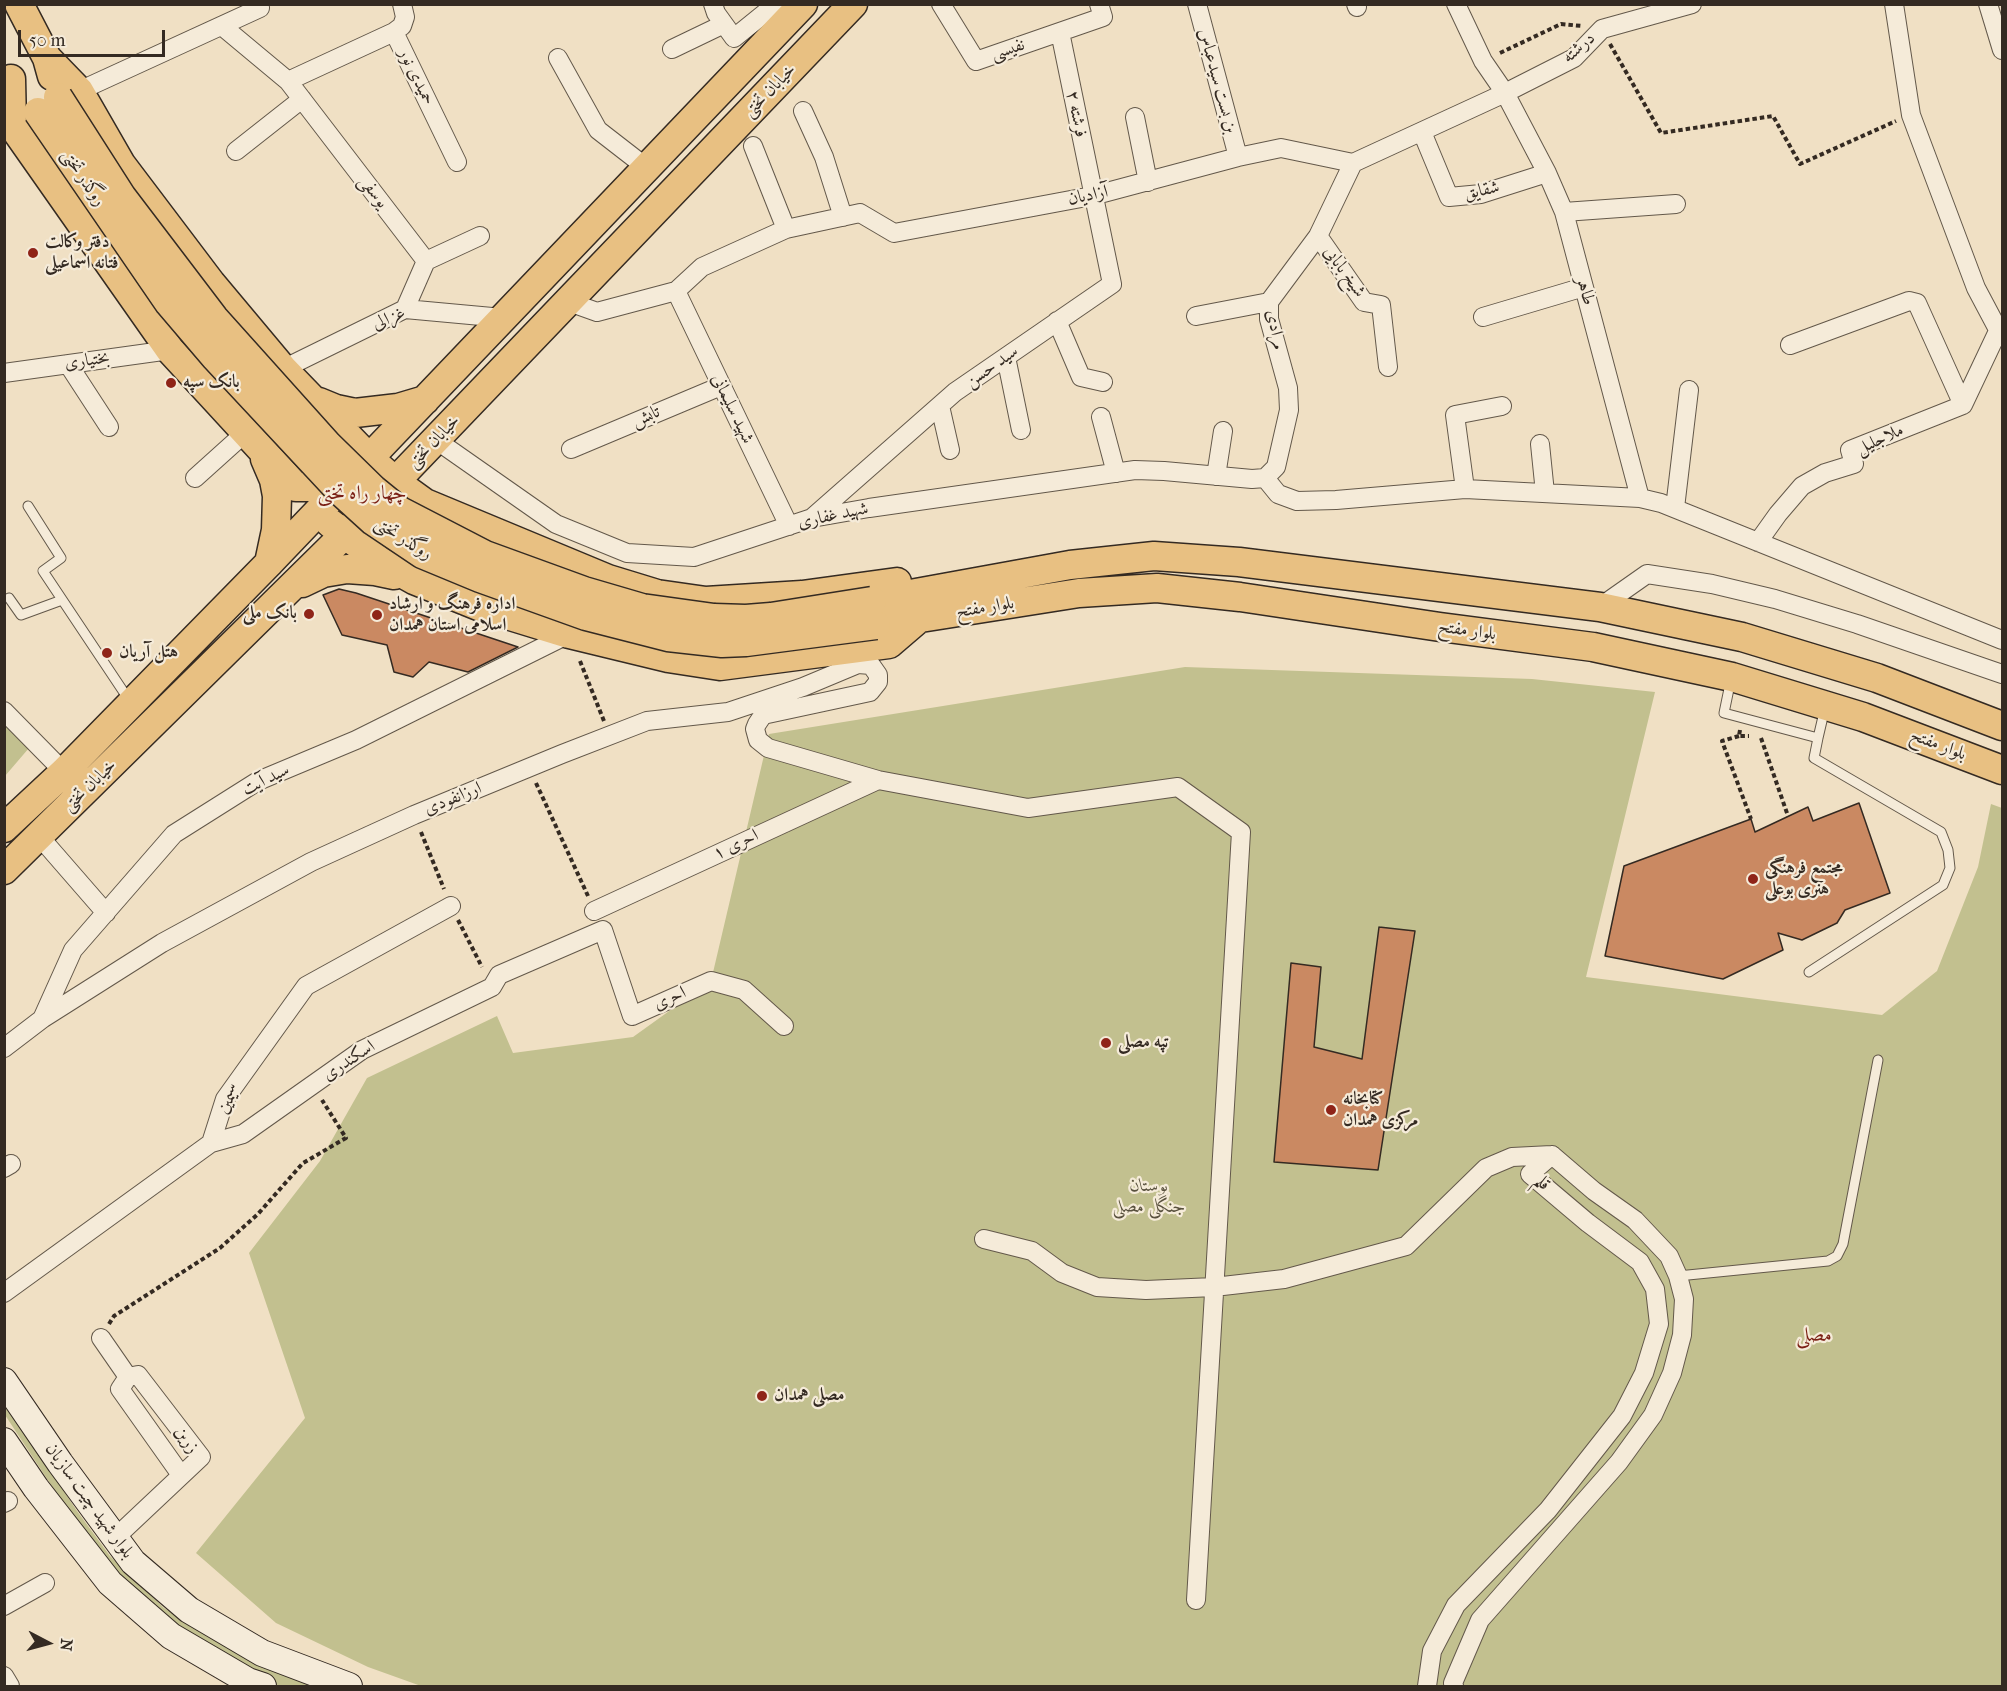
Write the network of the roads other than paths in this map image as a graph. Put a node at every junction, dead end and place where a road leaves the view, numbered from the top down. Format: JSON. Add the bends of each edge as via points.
{"nodes":[{"id":1,"x":20,"y":4,"type":"edge"},
{"id":2,"x":259,"y":4,"type":"edge"},
{"id":3,"x":402,"y":4,"type":"edge"},
{"id":4,"x":712,"y":4,"type":"edge"},
{"id":5,"x":853,"y":4,"type":"edge"},
{"id":6,"x":940,"y":4,"type":"edge"},
{"id":7,"x":1197,"y":4,"type":"edge"},
{"id":8,"x":1455,"y":4,"type":"edge"},
{"id":9,"x":1692,"y":4,"type":"edge"},
{"id":10,"x":1894,"y":4,"type":"edge"},
{"id":11,"x":1988,"y":4,"type":"edge"},
{"id":12,"x":787,"y":8,"type":"edge"},
{"id":13,"x":1101,"y":11,"type":"edge"},
{"id":14,"x":724,"y":24,"type":"junction"},
{"id":15,"x":222,"y":26,"type":"junction"},
{"id":16,"x":394,"y":32,"type":"junction"},
{"id":17,"x":1060,"y":32,"type":"junction"},
{"id":18,"x":672,"y":49,"type":"dead end"},
{"id":19,"x":2002,"y":50,"type":"edge"},
{"id":20,"x":558,"y":58,"type":"dead end"},
{"id":21,"x":8,"y":74,"type":"edge"},
{"id":22,"x":288,"y":81,"type":"junction"},
{"id":23,"x":1505,"y":93,"type":"junction"},
{"id":24,"x":302,"y":99,"type":"junction"},
{"id":25,"x":58,"y":100,"type":"junction"},
{"id":26,"x":803,"y":111,"type":"dead end"},
{"id":27,"x":1136,"y":117,"type":"dead end"},
{"id":28,"x":8,"y":126,"type":"edge"},
{"id":29,"x":1422,"y":132,"type":"junction"},
{"id":30,"x":753,"y":146,"type":"dead end"},
{"id":31,"x":236,"y":151,"type":"dead end"},
{"id":32,"x":1238,"y":157,"type":"junction"},
{"id":33,"x":457,"y":162,"type":"dead end"},
{"id":34,"x":1353,"y":163,"type":"junction"},
{"id":35,"x":647,"y":168,"type":"junction"},
{"id":36,"x":1547,"y":173,"type":"junction"},
{"id":37,"x":1148,"y":182,"type":"junction"},
{"id":38,"x":1092,"y":196,"type":"junction"},
{"id":39,"x":1676,"y":204,"type":"dead end"},
{"id":40,"x":1564,"y":212,"type":"junction"},
{"id":41,"x":843,"y":217,"type":"junction"},
{"id":42,"x":786,"y":229,"type":"junction"},
{"id":43,"x":480,"y":236,"type":"dead end"},
{"id":44,"x":1318,"y":236,"type":"junction"},
{"id":45,"x":426,"y":261,"type":"junction"},
{"id":46,"x":1584,"y":287,"type":"junction"},
{"id":47,"x":676,"y":291,"type":"junction"},
{"id":48,"x":569,"y":302,"type":"junction"},
{"id":49,"x":1269,"y":302,"type":"junction"},
{"id":50,"x":405,"y":309,"type":"junction"},
{"id":51,"x":1196,"y":316,"type":"dead end"},
{"id":52,"x":1483,"y":317,"type":"dead end"},
{"id":53,"x":503,"y":318,"type":"junction"},
{"id":54,"x":1058,"y":321,"type":"junction"},
{"id":55,"x":2001,"y":331,"type":"edge"},
{"id":56,"x":1790,"y":345,"type":"dead end"},
{"id":57,"x":170,"y":350,"type":"junction"},
{"id":58,"x":1006,"y":357,"type":"junction"},
{"id":59,"x":68,"y":364,"type":"junction"},
{"id":60,"x":1388,"y":367,"type":"dead end"},
{"id":61,"x":283,"y":369,"type":"junction"},
{"id":62,"x":4,"y":373,"type":"edge"},
{"id":63,"x":1103,"y":381,"type":"dead end"},
{"id":64,"x":721,"y":386,"type":"junction"},
{"id":65,"x":1689,"y":390,"type":"dead end"},
{"id":66,"x":314,"y":400,"type":"junction"},
{"id":67,"x":425,"y":400,"type":"junction"},
{"id":68,"x":1963,"y":405,"type":"junction"},
{"id":69,"x":939,"y":406,"type":"junction"},
{"id":70,"x":1502,"y":406,"type":"dead end"},
{"id":71,"x":1101,"y":417,"type":"dead end"},
{"id":72,"x":109,"y":427,"type":"dead end"},
{"id":73,"x":1021,"y":430,"type":"dead end"},
{"id":74,"x":1223,"y":431,"type":"dead end"},
{"id":75,"x":346,"y":433,"type":"junction"},
{"id":76,"x":252,"y":440,"type":"junction"},
{"id":77,"x":433,"y":443,"type":"junction"},
{"id":78,"x":1540,"y":444,"type":"dead end"},
{"id":79,"x":571,"y":449,"type":"dead end"},
{"id":80,"x":950,"y":450,"type":"dead end"},
{"id":81,"x":369,"y":458,"type":"junction"},
{"id":82,"x":1116,"y":473,"type":"junction"},
{"id":83,"x":1216,"y":476,"type":"junction"},
{"id":84,"x":195,"y":478,"type":"dead end"},
{"id":85,"x":1265,"y":478,"type":"junction"},
{"id":86,"x":396,"y":482,"type":"junction"},
{"id":87,"x":1465,"y":489,"type":"junction"},
{"id":88,"x":1545,"y":493,"type":"junction"},
{"id":89,"x":1640,"y":498,"type":"junction"},
{"id":90,"x":425,"y":503,"type":"junction"},
{"id":91,"x":28,"y":506,"type":"dead end"},
{"id":92,"x":1675,"y":508,"type":"junction"},
{"id":93,"x":317,"y":512,"type":"junction"},
{"id":94,"x":812,"y":518,"type":"junction"},
{"id":95,"x":789,"y":526,"type":"junction"},
{"id":96,"x":497,"y":534,"type":"junction"},
{"id":97,"x":344,"y":535,"type":"junction"},
{"id":98,"x":1758,"y":543,"type":"junction"},
{"id":99,"x":380,"y":561,"type":"junction"},
{"id":100,"x":269,"y":563,"type":"junction"},
{"id":101,"x":414,"y":580,"type":"junction"},
{"id":102,"x":937,"y":589,"type":"junction"},
{"id":103,"x":290,"y":590,"type":"junction"},
{"id":104,"x":9,"y":598,"type":"dead end"},
{"id":105,"x":62,"y":600,"type":"junction"},
{"id":106,"x":1600,"y":607,"type":"junction"},
{"id":107,"x":879,"y":623,"type":"junction"},
{"id":108,"x":569,"y":634,"type":"junction"},
{"id":109,"x":2002,"y":640,"type":"edge"},
{"id":110,"x":858,"y":664,"type":"junction"},
{"id":111,"x":2002,"y":674,"type":"edge"},
{"id":112,"x":1732,"y":677,"type":"junction"},
{"id":113,"x":131,"y":703,"type":"junction"},
{"id":114,"x":1826,"y":706,"type":"junction"},
{"id":115,"x":4,"y":711,"type":"edge"},
{"id":116,"x":2002,"y":726,"type":"edge"},
{"id":117,"x":1818,"y":738,"type":"junction"},
{"id":118,"x":2002,"y":770,"type":"edge"},
{"id":119,"x":64,"y":772,"type":"junction"},
{"id":120,"x":878,"y":780,"type":"junction"},
{"id":121,"x":4,"y":828,"type":"edge"},
{"id":122,"x":39,"y":836,"type":"junction"},
{"id":123,"x":4,"y":870,"type":"edge"},
{"id":124,"x":451,"y":906,"type":"dead end"},
{"id":125,"x":594,"y":911,"type":"road end"},
{"id":126,"x":106,"y":913,"type":"junction"},
{"id":127,"x":603,"y":930,"type":"joint"},
{"id":128,"x":1809,"y":972,"type":"dead end"},
{"id":129,"x":42,"y":1019,"type":"junction"},
{"id":130,"x":784,"y":1026,"type":"dead end"},
{"id":131,"x":4,"y":1048,"type":"edge"},
{"id":132,"x":1878,"y":1060,"type":"dead end"},
{"id":133,"x":211,"y":1143,"type":"junction"},
{"id":134,"x":1552,"y":1155,"type":"junction"},
{"id":135,"x":984,"y":1239,"type":"dead end"},
{"id":136,"x":1678,"y":1276,"type":"junction"},
{"id":137,"x":1214,"y":1287,"type":"junction"},
{"id":138,"x":4,"y":1293,"type":"edge"},
{"id":139,"x":101,"y":1338,"type":"road end"},
{"id":140,"x":128,"y":1377,"type":"junction"},
{"id":141,"x":4,"y":1381,"type":"edge"},
{"id":142,"x":4,"y":1441,"type":"edge"},
{"id":143,"x":181,"y":1475,"type":"junction"},
{"id":144,"x":115,"y":1538,"type":"junction"},
{"id":145,"x":45,"y":1583,"type":"dead end"},
{"id":146,"x":1196,"y":1600,"type":"dead end"},
{"id":147,"x":4,"y":1606,"type":"edge"},
{"id":148,"x":4,"y":1676,"type":"edge"},
{"id":149,"x":10,"y":1686,"type":"edge"},
{"id":150,"x":263,"y":1686,"type":"edge"},
{"id":151,"x":349,"y":1686,"type":"edge"},
{"id":152,"x":1427,"y":1686,"type":"edge"},
{"id":153,"x":1454,"y":1686,"type":"edge"}],
"edges":[{"from":1,"to":25,"type":"main road","via":[[47,58]]},
{"from":2,"to":15,"type":"street","via":[[260,8]]},
{"from":3,"to":16,"type":"street","via":[[405,17]]},
{"from":4,"to":14,"type":"street"},
{"from":5,"to":48,"type":"main road","name":"خیابان تختی"},
{"from":6,"to":17,"type":"street","name":"نفیسی","via":[[976,61]]},
{"from":7,"to":32,"type":"street","name":"بن بست سیدعباس"},
{"from":8,"to":23,"type":"street","name":"طاهر","via":[[1483,61]]},
{"from":9,"to":23,"type":"street","name":"درشته","via":[[1602,29],[1574,58]]},
{"from":10,"to":55,"type":"street","via":[[1911,115],[1976,288]]},
{"from":11,"to":19,"type":"street"},
{"from":12,"to":14,"type":"street","via":[[734,38]]},
{"from":12,"to":35,"type":"main road","name":"خیابان تختی"},
{"from":13,"to":17,"type":"street","name":"نفیسی"},
{"from":14,"to":18,"type":"street"},
{"from":15,"to":22,"type":"street","name":"یوسفی"},
{"from":15,"to":25,"type":"street"},
{"from":16,"to":22,"type":"street","name":"حمیدی نور"},
{"from":16,"to":33,"type":"street","name":"حمیدی نور"},
{"from":17,"to":38,"type":"street","name":"فرشته ۲"},
{"from":20,"to":35,"type":"street","via":[[598,130]]},
{"from":21,"to":25,"type":"main road"},
{"from":21,"to":28,"type":"main road"},
{"from":22,"to":24,"type":"street","name":"یوسفی"},
{"from":23,"to":29,"type":"street"},
{"from":23,"to":36,"type":"street","name":"طاهر"},
{"from":24,"to":31,"type":"street"},
{"from":24,"to":45,"type":"street","name":"یوسفی"},
{"from":25,"to":61,"type":"main road","via":[[121,164],[211,283]]},
{"from":25,"to":107,"type":"main road","name":"روگذر تختی","bridge":true,"via":[[169,303],[340,492],[373,521],[422,554],[586,616],[668,636],[746,642]]},
{"from":26,"to":41,"type":"street","via":[[824,157]]},
{"from":27,"to":37,"type":"street"},
{"from":28,"to":57,"type":"main road"},
{"from":29,"to":34,"type":"street"},
{"from":29,"to":36,"type":"street","name":"شقایق","via":[[1449,197],[1481,194]]},
{"from":30,"to":42,"type":"street"},
{"from":32,"to":34,"type":"street","name":"آزادیان","via":[[1281,148]]},
{"from":32,"to":37,"type":"street","name":"آزادیان"},
{"from":34,"to":44,"type":"street","name":"مرادی"},
{"from":35,"to":53,"type":"main road","name":"خیابان تختی"},
{"from":36,"to":40,"type":"street","name":"طاهر"},
{"from":37,"to":38,"type":"street","name":"آزادیان"},
{"from":38,"to":41,"type":"street","name":"آزادیان","via":[[894,233],[860,213]]},
{"from":38,"to":54,"type":"street","name":"سید حسن","via":[[1112,284]]},
{"from":39,"to":40,"type":"street"},
{"from":40,"to":46,"type":"street","name":"طاهر"},
{"from":41,"to":42,"type":"street","name":"آزادیان"},
{"from":42,"to":47,"type":"street","name":"آزادیان","via":[[702,267]]},
{"from":43,"to":45,"type":"street"},
{"from":44,"to":49,"type":"street","name":"مرادی"},
{"from":44,"to":60,"type":"street","name":"شیخ بابایی","via":[[1364,302],[1381,305]]},
{"from":45,"to":50,"type":"street"},
{"from":46,"to":52,"type":"street"},
{"from":46,"to":89,"type":"street","name":"طاهر"},
{"from":47,"to":48,"type":"street","via":[[597,312]]},
{"from":47,"to":64,"type":"street","name":"شهید سلیمانی"},
{"from":48,"to":77,"type":"main road","name":"خیابان تختی"},
{"from":49,"to":51,"type":"street"},
{"from":49,"to":85,"type":"street","name":"مرادی","via":[[1269,319],[1288,388],[1288,410],[1276,467]]},
{"from":50,"to":53,"type":"street","name":"غزالی"},
{"from":50,"to":61,"type":"street","name":"غزالی"},
{"from":53,"to":67,"type":"main road","name":"خیابان تختی"},
{"from":54,"to":58,"type":"street","name":"سید حسن"},
{"from":54,"to":63,"type":"street","via":[[1081,377]]},
{"from":55,"to":68,"type":"street"},
{"from":56,"to":68,"type":"street","via":[[1909,301],[1917,303]]},
{"from":57,"to":59,"type":"street","name":"بختیاری"},
{"from":57,"to":76,"type":"main road"},
{"from":58,"to":69,"type":"street","name":"سید حسن"},
{"from":58,"to":73,"type":"street"},
{"from":59,"to":62,"type":"street","name":"بختیاری"},
{"from":59,"to":72,"type":"street"},
{"from":61,"to":66,"type":"main road"},
{"from":64,"to":79,"type":"street","name":"تابش"},
{"from":64,"to":95,"type":"street","name":"شهید سلیمانی"},
{"from":65,"to":92,"type":"street"},
{"from":66,"to":67,"type":"main road","via":[[356,413]]},
{"from":66,"to":75,"type":"main road"},
{"from":67,"to":81,"type":"main road","name":"خیابان تختی"},
{"from":68,"to":98,"type":"street","name":"ملاجلیل","via":[[1850,450],[1854,464],[1825,473],[1802,486]]},
{"from":69,"to":80,"type":"street"},
{"from":69,"to":94,"type":"street","name":"سید حسن"},
{"from":70,"to":87,"type":"street","via":[[1455,415]]},
{"from":71,"to":82,"type":"street"},
{"from":74,"to":83,"type":"street"},
{"from":75,"to":76,"type":"main road","via":[[346,454],[337,472],[327,482],[312,487],[296,487]]},
{"from":75,"to":81,"type":"main road"},
{"from":76,"to":84,"type":"street"},
{"from":76,"to":100,"type":"main road","via":[[268,464],[277,496],[276,530]]},
{"from":77,"to":86,"type":"main road","name":"خیابان تختی"},
{"from":77,"to":95,"type":"street","name":"شهید غفاری","via":[[556,524],[627,553],[694,557]]},
{"from":77,"to":96,"type":"main road","via":[[424,466],[430,489]]},
{"from":78,"to":88,"type":"street"},
{"from":81,"to":86,"type":"main road"},
{"from":81,"to":93,"type":"main road","name":"خیابان تختی"},
{"from":82,"to":83,"type":"street","name":"شهید غفاری","via":[[1135,470]]},
{"from":82,"to":94,"type":"street","name":"شهید غفاری"},
{"from":83,"to":85,"type":"street","name":"شهید غفاری"},
{"from":85,"to":87,"type":"street","via":[[1278,494],[1297,501]]},
{"from":86,"to":90,"type":"main road"},
{"from":86,"to":97,"type":"main road","name":"خیابان تختی"},
{"from":87,"to":88,"type":"street"},
{"from":88,"to":89,"type":"street"},
{"from":89,"to":92,"type":"street"},
{"from":90,"to":96,"type":"main road"},
{"from":90,"to":99,"type":"main road","via":[[402,506],[387,515],[377,537]]},
{"from":91,"to":105,"type":"lane","via":[[61,558],[44,571]]},
{"from":92,"to":98,"type":"street"},
{"from":93,"to":97,"type":"main road"},
{"from":93,"to":100,"type":"main road","name":"خیابان تختی"},
{"from":94,"to":95,"type":"street","name":"شهید غفاری"},
{"from":96,"to":102,"type":"main road","via":[[608,579],[657,594],[706,601],[802,595],[903,581]]},
{"from":97,"to":99,"type":"main road"},
{"from":97,"to":103,"type":"main road","name":"خیابان تختی"},
{"from":98,"to":109,"type":"street"},
{"from":99,"to":101,"type":"main road"},
{"from":100,"to":113,"type":"main road","name":"خیابان تختی"},
{"from":101,"to":103,"type":"main road","via":[[347,569],[324,573]]},
{"from":101,"to":108,"type":"main road"},
{"from":102,"to":106,"type":"main road","name":"بلوار مفتح","via":[[1070,565],[1154,556],[1239,562]]},
{"from":102,"to":107,"type":"main road","name":"بلوار مفتح"},
{"from":103,"to":122,"type":"main road","name":"خیابان تختی"},
{"from":104,"to":105,"type":"lane","via":[[21,615]]},
{"from":105,"to":113,"type":"lane"},
{"from":106,"to":111,"type":"street","via":[[1647,574],[1712,584],[1857,624]]},
{"from":106,"to":116,"type":"main road","name":"بلوار مفتح","via":[[1742,637],[1876,678]]},
{"from":107,"to":108,"type":"main road","via":[[720,666]]},
{"from":107,"to":110,"type":"street","name":"ارزانفودی"},
{"from":107,"to":112,"type":"main road","name":"بلوار مفتح","via":[[1078,593],[1157,588],[1593,647]]},
{"from":108,"to":126,"type":"street","name":"سید آیت","via":[[357,740],[258,781],[174,834]]},
{"from":110,"to":120,"type":"street","via":[[871,665],[878,675],[870,692],[764,715],[756,734],[768,748]]},
{"from":110,"to":129,"type":"street","name":"ارزانفودی","via":[[728,712],[647,721],[414,815],[311,862],[162,943]]},
{"from":112,"to":114,"type":"main road","name":"بلوار مفتح"},
{"from":112,"to":117,"type":"lane","via":[[1724,713]]},
{"from":113,"to":119,"type":"main road","name":"خیابان تختی"},
{"from":114,"to":117,"type":"lane"},
{"from":114,"to":118,"type":"main road","name":"بلوار مفتح"},
{"from":115,"to":119,"type":"street"},
{"from":117,"to":128,"type":"lane","via":[[1814,758],[1941,832],[1950,868],[1942,885]]},
{"from":119,"to":121,"type":"main road","name":"خیابان تختی"},
{"from":120,"to":125,"type":"street","name":"احری ۱"},
{"from":120,"to":137,"type":"street","via":[[1028,808],[1178,787],[1241,832]]},
{"from":122,"to":123,"type":"main road","name":"خیابان تختی"},
{"from":122,"to":126,"type":"street"},
{"from":124,"to":133,"type":"street","name":"سیمین","via":[[306,986],[225,1099]]},
{"from":126,"to":129,"type":"street","name":"سید آیت","via":[[73,950]]},
{"from":127,"to":130,"type":"street","name":"احری","via":[[632,1016],[711,981],[744,990]]},
{"from":127,"to":133,"type":"street","name":"اسکندری","via":[[499,975],[492,987],[362,1050],[243,1134]]},
{"from":129,"to":131,"type":"street","name":"ارزانفودی"},
{"from":132,"to":136,"type":"lane","via":[[1843,1245],[1837,1256],[1828,1261]]},
{"from":133,"to":138,"type":"street"},
{"from":134,"to":136,"type":"street","name":"قلم","via":[[1635,1220],[1669,1256]]},
{"from":134,"to":137,"type":"street","via":[[1512,1157],[1486,1168],[1406,1246],[1284,1279]]},
{"from":134,"to":152,"type":"street","name":"قلم","via":[[1530,1174],[1640,1262],[1655,1289],[1659,1324],[1644,1373],[1622,1416],[1548,1510],[1456,1605],[1432,1651]]},
{"from":135,"to":137,"type":"street","via":[[1032,1251],[1062,1273],[1097,1287]]},
{"from":136,"to":153,"type":"street","name":"قلم","via":[[1684,1299],[1682,1335],[1672,1373],[1653,1415],[1619,1462],[1480,1620]]},
{"from":137,"to":146,"type":"street"},
{"from":139,"to":140,"type":"street","name":"زرین"},
{"from":140,"to":143,"type":"street","via":[[120,1389]]},
{"from":140,"to":143,"type":"street","name":"زرین","via":[[138,1375],[201,1457]]},
{"from":141,"to":144,"type":"main road","name":"بلوار شهید چیت سازیان"},
{"from":142,"to":150,"type":"main road","name":"بلوار شهید چیت سازیان","via":[[110,1583],[171,1636]]},
{"from":143,"to":144,"type":"street","name":"زرین"},
{"from":144,"to":151,"type":"main road","name":"بلوار شهید چیت سازیان","via":[[133,1562],[189,1610],[262,1653]]},
{"from":145,"to":147,"type":"street"},
{"from":148,"to":149,"type":"street"}]}
